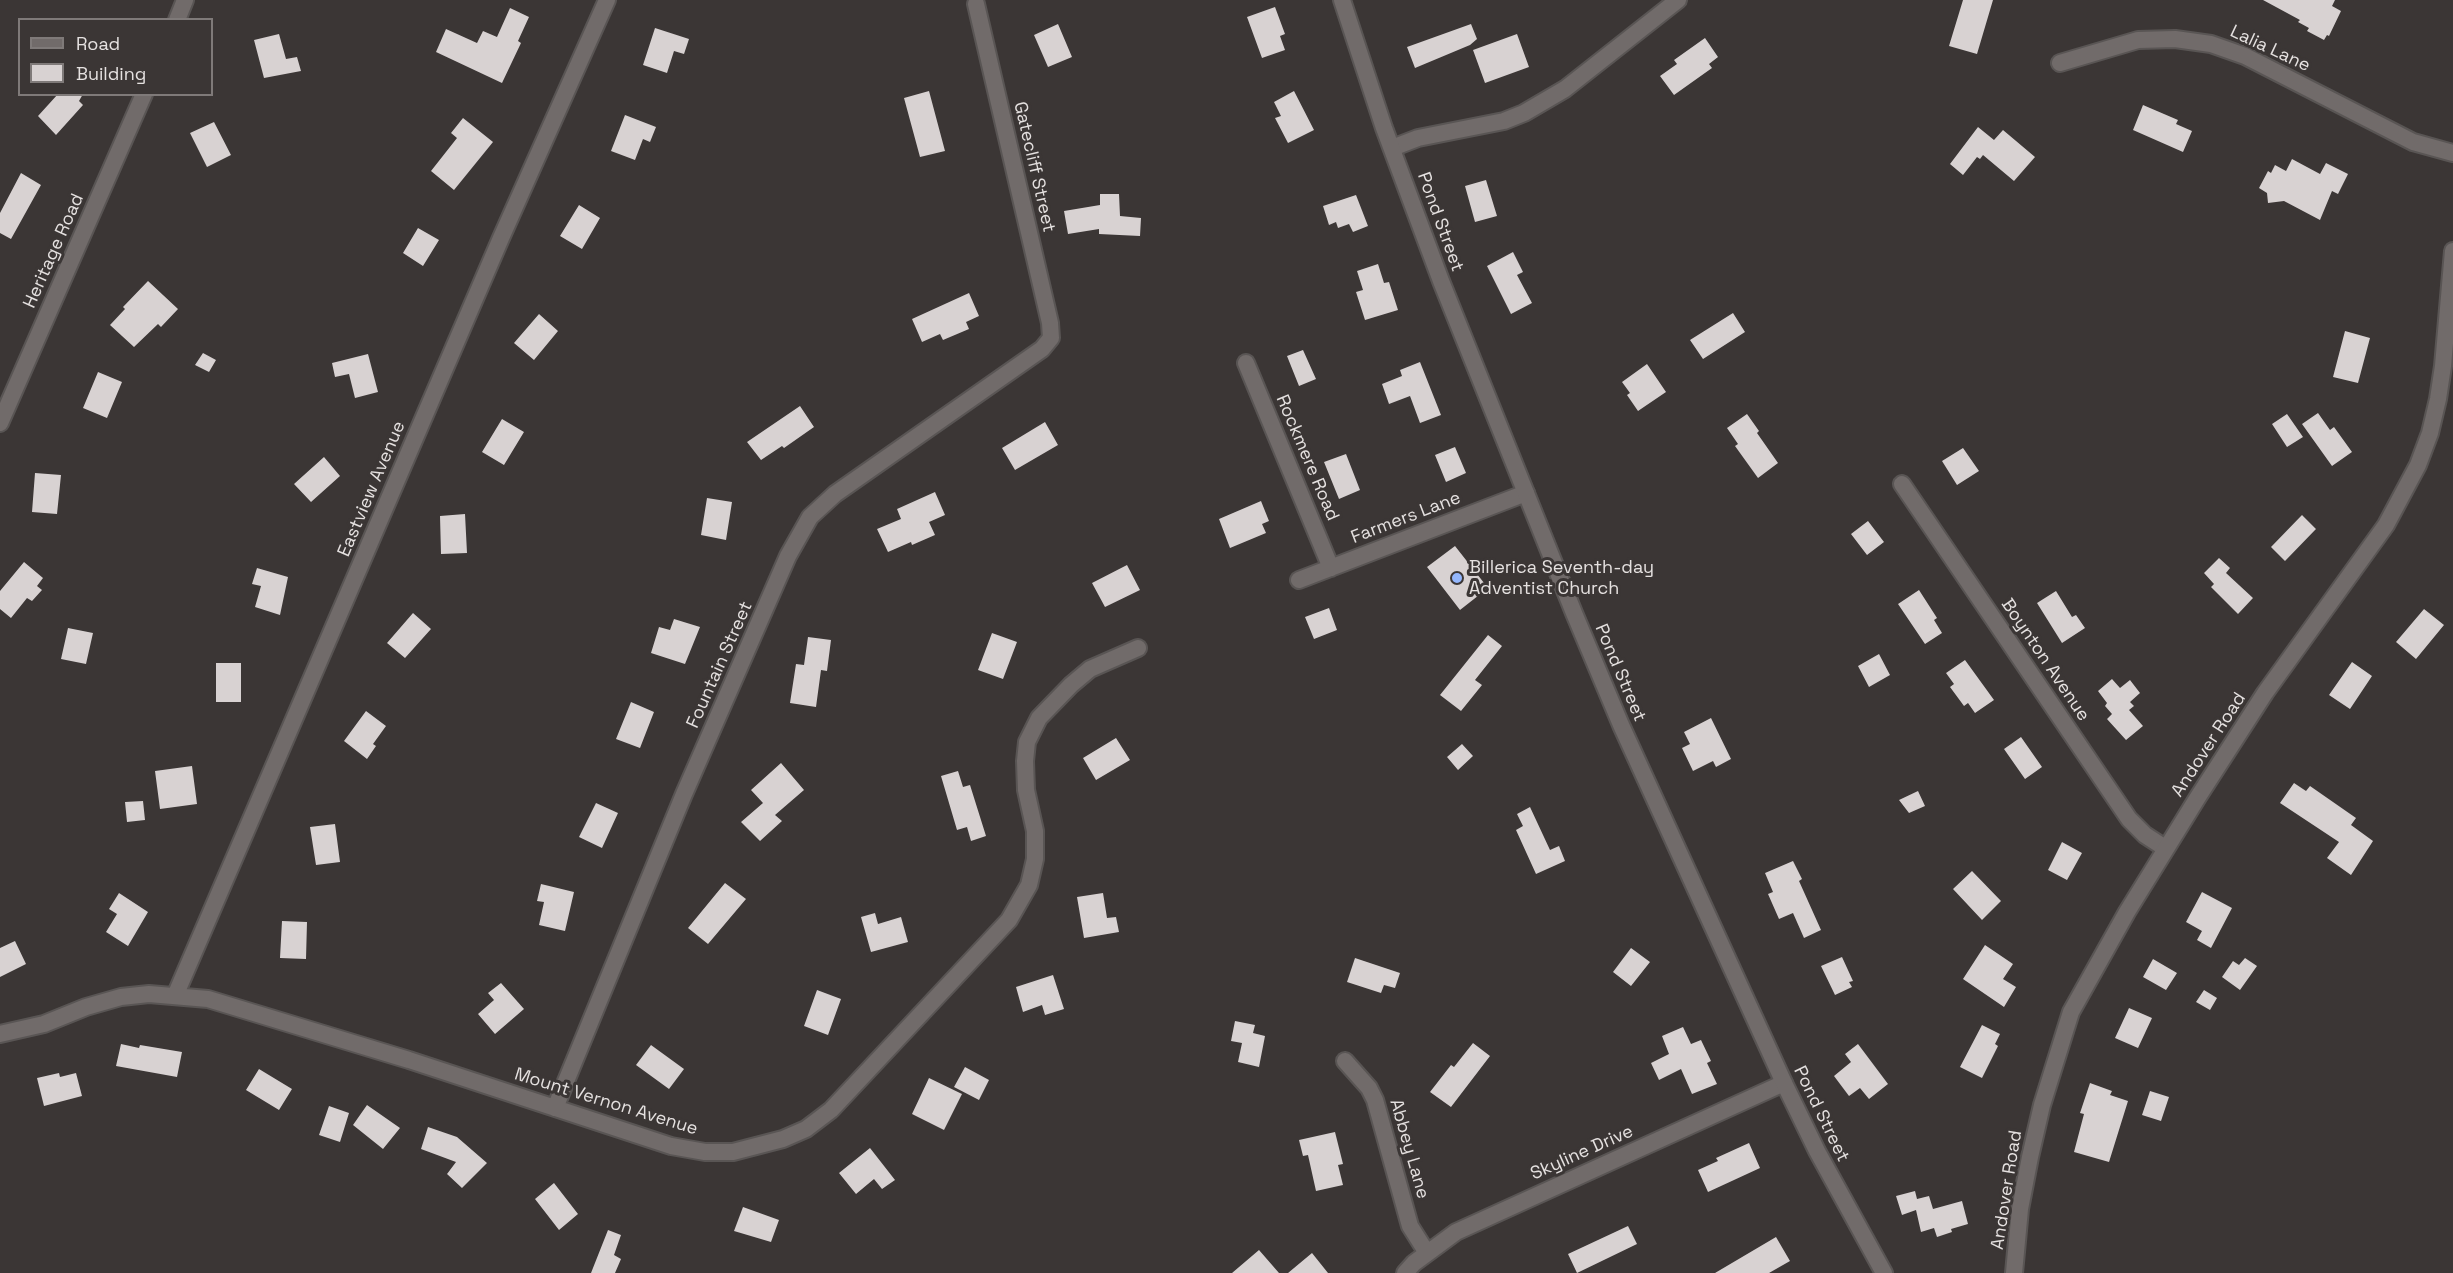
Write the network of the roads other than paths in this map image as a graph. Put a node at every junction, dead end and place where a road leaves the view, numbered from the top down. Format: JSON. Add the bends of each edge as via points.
{"nodes":[{"id":1,"x":185,"y":0,"type":"edge"},
{"id":2,"x":607,"y":0,"type":"edge"},
{"id":3,"x":1342,"y":0,"type":"edge"},
{"id":4,"x":1678,"y":0,"type":"edge"},
{"id":5,"x":976,"y":4,"type":"dead end"},
{"id":6,"x":178,"y":18,"type":"edge"},
{"id":7,"x":2060,"y":63,"type":"dead end"},
{"id":8,"x":143,"y":96,"type":"edge"},
{"id":9,"x":1392,"y":147,"type":"junction"},
{"id":10,"x":2453,"y":153,"type":"edge"},
{"id":11,"x":2453,"y":251,"type":"edge"},
{"id":12,"x":1051,"y":338,"type":"joint"},
{"id":13,"x":1246,"y":363,"type":"dead end"},
{"id":14,"x":0,"y":423,"type":"edge"},
{"id":15,"x":1902,"y":484,"type":"dead end"},
{"id":16,"x":1526,"y":493,"type":"junction"},
{"id":17,"x":1331,"y":568,"type":"junction"},
{"id":18,"x":1299,"y":580,"type":"dead end"},
{"id":19,"x":1138,"y":648,"type":"dead end"},
{"id":20,"x":2166,"y":848,"type":"junction"},
{"id":21,"x":176,"y":996,"type":"junction"},
{"id":22,"x":0,"y":1034,"type":"edge"},
{"id":23,"x":1345,"y":1061,"type":"dead end"},
{"id":24,"x":1784,"y":1083,"type":"junction"},
{"id":25,"x":555,"y":1108,"type":"junction"},
{"id":26,"x":1427,"y":1253,"type":"junction"},
{"id":27,"x":1405,"y":1273,"type":"edge"},
{"id":28,"x":1884,"y":1273,"type":"edge"},
{"id":29,"x":2014,"y":1273,"type":"edge"}],
"edges":[{"from":1,"to":6,"type":"street"},
{"from":2,"to":21,"type":"street","name":"Eastview Avenue"},
{"from":3,"to":9,"type":"street","name":"Pond Street"},
{"from":4,"to":9,"type":"street","via":[[1565,89],[1524,113]]},
{"from":5,"to":12,"type":"street","name":"Gatecliff Street"},
{"from":7,"to":10,"type":"street","name":"Lalia Lane","via":[[2138,40],[2175,39],[2211,44],[2245,56],[2413,142]]},
{"from":8,"to":14,"type":"street","name":"Heritage Road"},
{"from":9,"to":16,"type":"street","name":"Pond Street","via":[[1444,290]]},
{"from":11,"to":20,"type":"street","name":"Andover Road","via":[[2438,399],[2418,465],[2386,525],[2265,693]]},
{"from":12,"to":25,"type":"street","name":"Fountain Street","via":[[1042,349],[835,494],[810,517],[788,556],[684,794]]},
{"from":13,"to":17,"type":"street","name":"Rockmere Road"},
{"from":15,"to":20,"type":"street","name":"Boynton Avenue","via":[[2126,814],[2145,835]]},
{"from":16,"to":17,"type":"street","name":"Farmers Lane"},
{"from":16,"to":24,"type":"street","name":"Pond Street","via":[[1621,725]]},
{"from":17,"to":18,"type":"street","name":"Farmers Lane"},
{"from":19,"to":25,"type":"street","name":"Mount Vernon Avenue","via":[[1090,669],[1071,685],[1039,718],[1027,742],[1026,790],[1035,831],[1035,859],[1029,885],[1009,920],[806,1129],[733,1152],[705,1152],[671,1146]]},
{"from":20,"to":29,"type":"street","name":"Andover Road","via":[[2071,1012],[2050,1075],[2030,1157]]},
{"from":21,"to":22,"type":"street","name":"Mount Vernon Avenue","via":[[121,997],[44,1024]]},
{"from":21,"to":25,"type":"street","name":"Mount Vernon Avenue","via":[[231,1005]]},
{"from":23,"to":26,"type":"street","name":"Abbey Lane","via":[[1375,1100],[1410,1226]]},
{"from":24,"to":26,"type":"street","name":"Skyline Drive","via":[[1479,1221]]},
{"from":24,"to":28,"type":"street","name":"Pond Street"},
{"from":26,"to":27,"type":"street","name":"Skyline Drive"}]}
